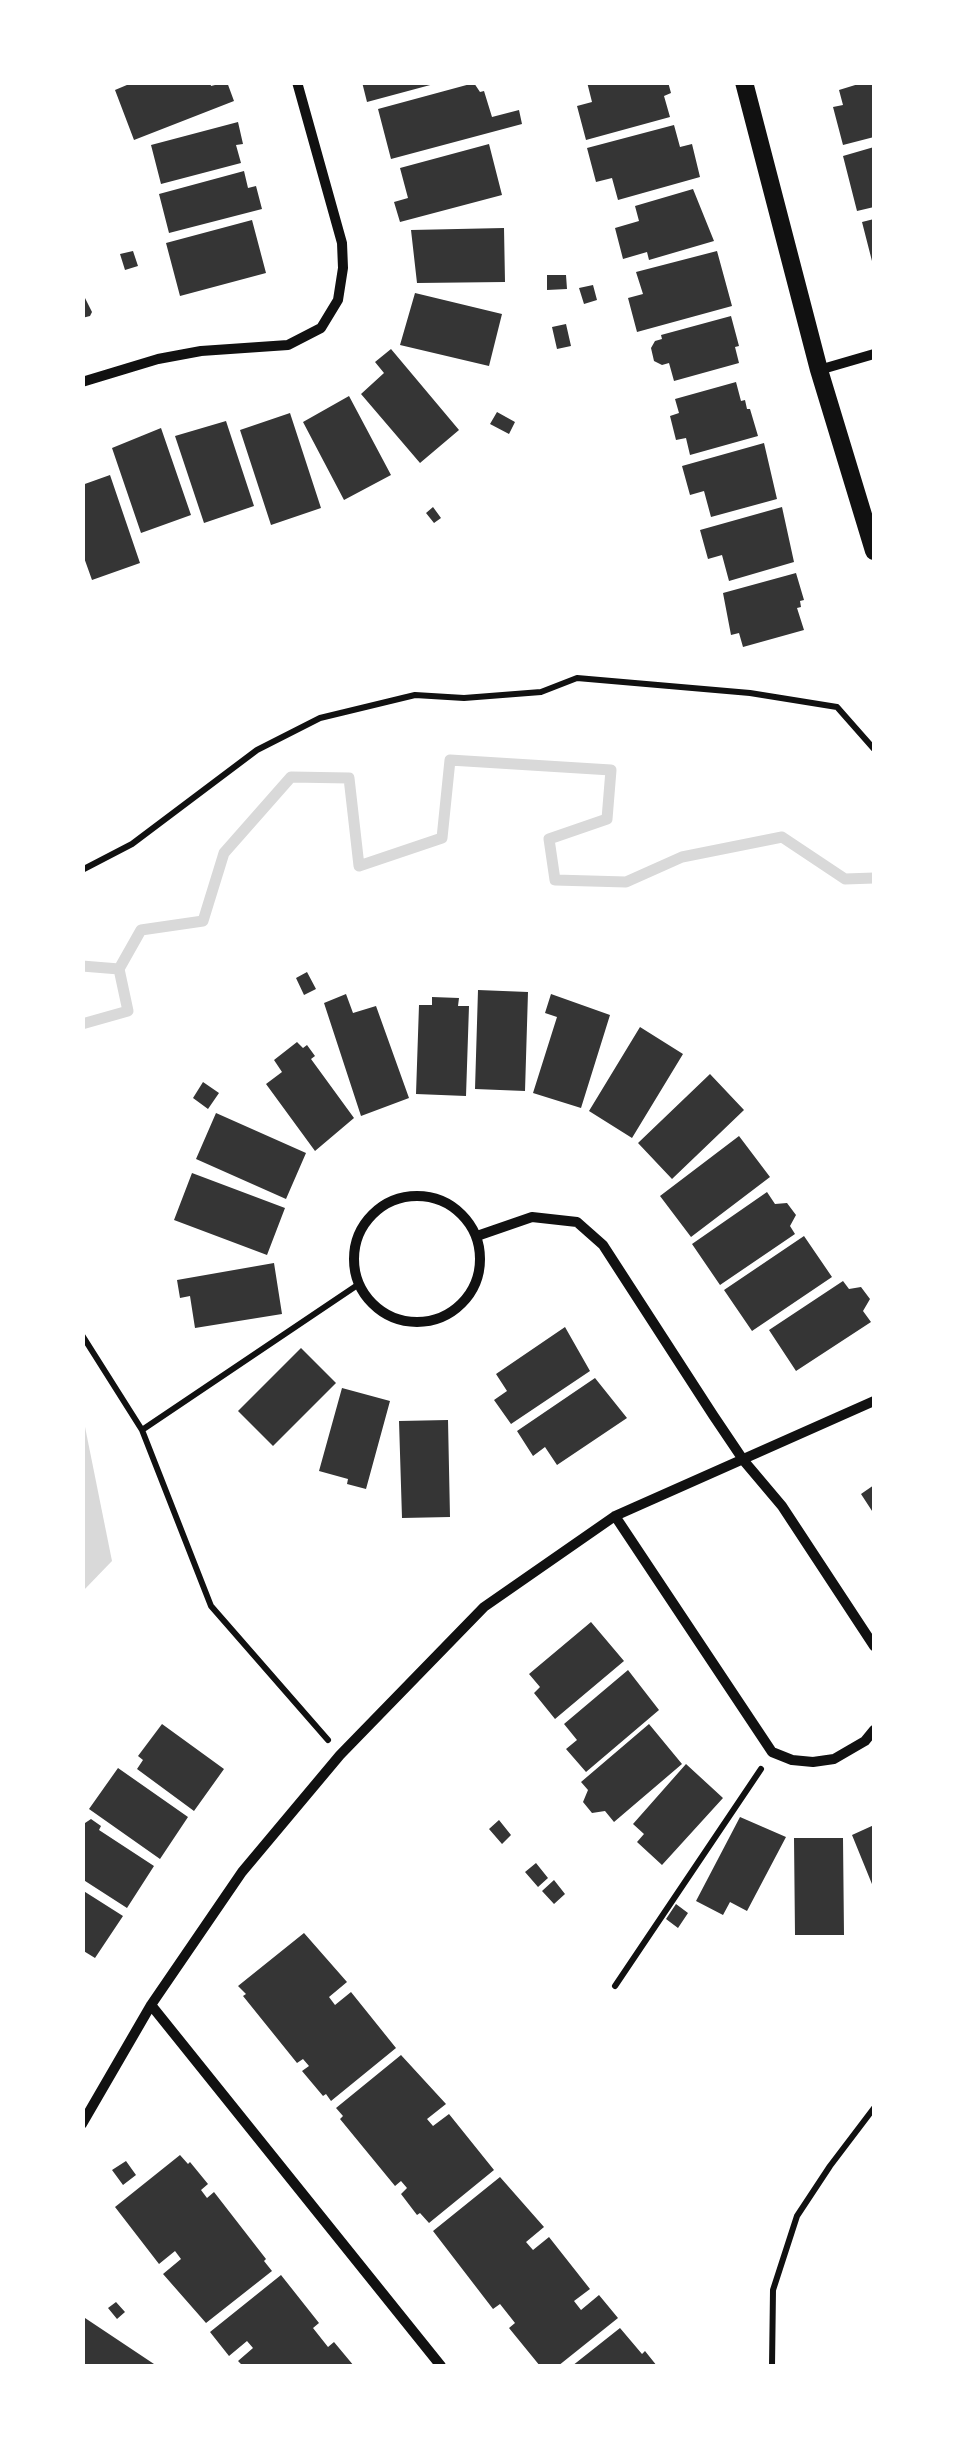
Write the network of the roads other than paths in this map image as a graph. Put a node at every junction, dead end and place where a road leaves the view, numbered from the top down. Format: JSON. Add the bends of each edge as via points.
{"nodes":[{"id":1,"x":297,"y":82,"type":"edge"},
{"id":2,"x":744,"y":82,"type":"edge"},
{"id":3,"x":874,"y":354,"type":"edge"},
{"id":4,"x":819,"y":370,"type":"junction"},
{"id":5,"x":82,"y":382,"type":"edge"},
{"id":6,"x":874,"y":550,"type":"edge"},
{"id":7,"x":477,"y":1236,"type":"junction"},
{"id":8,"x":874,"y":1401,"type":"edge"},
{"id":9,"x":744,"y":1460,"type":"junction"},
{"id":10,"x":615,"y":1516,"type":"junction"},
{"id":11,"x":874,"y":1646,"type":"edge"},
{"id":12,"x":874,"y":1730,"type":"edge"},
{"id":13,"x":151,"y":2006,"type":"junction"},
{"id":14,"x":82,"y":2124,"type":"edge"},
{"id":15,"x":441,"y":2366,"type":"edge"}],
"edges":[{"from":1,"to":5,"type":"street","via":[[342,242],[338,300],[321,328],[288,345],[158,358]]},
{"from":2,"to":4,"type":"street"},
{"from":3,"to":4,"type":"street"},
{"from":4,"to":6,"type":"street"},
{"from":7,"to":7,"type":"street","via":[[478,1279],[452,1313],[431,1322],[388,1316],[359,1284],[355,1244],[376,1210],[393,1200],[433,1197],[467,1218]]},
{"from":7,"to":9,"type":"street","via":[[532,1217],[577,1222],[603,1245]]},
{"from":8,"to":9,"type":"street"},
{"from":9,"to":10,"type":"street"},
{"from":9,"to":11,"type":"street"},
{"from":10,"to":12,"type":"street","via":[[772,1752],[792,1760],[834,1759]]},
{"from":10,"to":13,"type":"street","via":[[484,1607],[340,1755],[242,1872]]},
{"from":13,"to":14,"type":"street"},
{"from":13,"to":15,"type":"street"}]}
